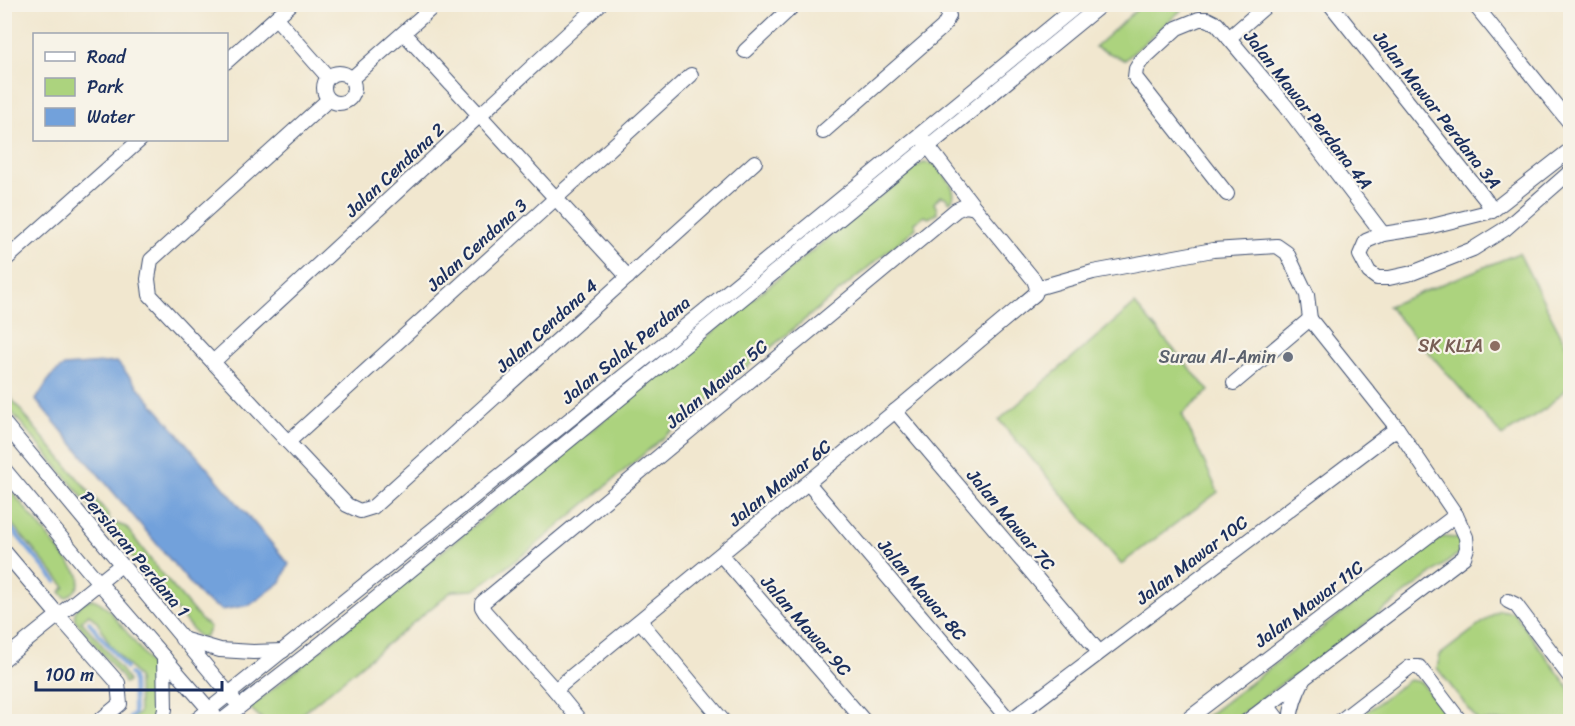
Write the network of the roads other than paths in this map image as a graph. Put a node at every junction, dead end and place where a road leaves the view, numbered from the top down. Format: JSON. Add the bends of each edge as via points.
{"nodes":[{"id":1,"x":291,"y":4,"type":"edge"},
{"id":2,"x":436,"y":4,"type":"edge"},
{"id":3,"x":600,"y":4,"type":"edge"},
{"id":4,"x":795,"y":4,"type":"edge"},
{"id":5,"x":944,"y":4,"type":"edge"},
{"id":6,"x":1079,"y":4,"type":"edge"},
{"id":7,"x":1102,"y":4,"type":"edge"},
{"id":8,"x":1268,"y":4,"type":"edge"},
{"id":9,"x":1330,"y":4,"type":"edge"},
{"id":10,"x":1474,"y":4,"type":"edge"},
{"id":11,"x":276,"y":18,"type":"junction"},
{"id":12,"x":404,"y":33,"type":"junction"},
{"id":13,"x":1229,"y":38,"type":"junction"},
{"id":14,"x":745,"y":51,"type":"dead end"},
{"id":15,"x":228,"y":60,"type":"edge"},
{"id":16,"x":690,"y":75,"type":"dead end"},
{"id":17,"x":328,"y":77,"type":"junction"},
{"id":18,"x":351,"y":79,"type":"junction"},
{"id":19,"x":328,"y":100,"type":"junction"},
{"id":20,"x":480,"y":115,"type":"junction"},
{"id":21,"x":1570,"y":123,"type":"edge"},
{"id":22,"x":823,"y":132,"type":"dead end"},
{"id":23,"x":919,"y":134,"type":"junction"},
{"id":24,"x":139,"y":141,"type":"edge"},
{"id":25,"x":929,"y":147,"type":"junction"},
{"id":26,"x":1570,"y":150,"type":"edge"},
{"id":27,"x":755,"y":162,"type":"dead end"},
{"id":28,"x":1570,"y":172,"type":"edge"},
{"id":29,"x":1227,"y":194,"type":"dead end"},
{"id":30,"x":556,"y":198,"type":"junction"},
{"id":31,"x":975,"y":208,"type":"junction"},
{"id":32,"x":1492,"y":211,"type":"junction"},
{"id":33,"x":1383,"y":234,"type":"junction"},
{"id":34,"x":4,"y":261,"type":"edge"},
{"id":35,"x":628,"y":277,"type":"junction"},
{"id":36,"x":1037,"y":288,"type":"junction"},
{"id":37,"x":1311,"y":319,"type":"junction"},
{"id":38,"x":213,"y":362,"type":"junction"},
{"id":39,"x":1234,"y":383,"type":"dead end"},
{"id":40,"x":895,"y":411,"type":"junction"},
{"id":41,"x":4,"y":423,"type":"edge"},
{"id":42,"x":1397,"y":428,"type":"junction"},
{"id":43,"x":288,"y":442,"type":"junction"},
{"id":44,"x":4,"y":469,"type":"edge"},
{"id":45,"x":808,"y":483,"type":"junction"},
{"id":46,"x":1456,"y":514,"type":"junction"},
{"id":47,"x":4,"y":551,"type":"edge"},
{"id":48,"x":721,"y":555,"type":"junction"},
{"id":49,"x":121,"y":565,"type":"junction"},
{"id":50,"x":99,"y":583,"type":"junction"},
{"id":51,"x":1509,"y":601,"type":"dead end"},
{"id":52,"x":58,"y":615,"type":"junction"},
{"id":53,"x":640,"y":621,"type":"junction"},
{"id":54,"x":182,"y":639,"type":"junction"},
{"id":55,"x":283,"y":651,"type":"junction"},
{"id":56,"x":1099,"y":652,"type":"junction"},
{"id":57,"x":164,"y":657,"type":"junction"},
{"id":58,"x":4,"y":659,"type":"edge"},
{"id":59,"x":1306,"y":676,"type":"junction"},
{"id":60,"x":1570,"y":677,"type":"edge"},
{"id":61,"x":555,"y":690,"type":"junction"},
{"id":62,"x":229,"y":694,"type":"junction"},
{"id":63,"x":1267,"y":705,"type":"junction"},
{"id":64,"x":239,"y":706,"type":"junction"},
{"id":65,"x":209,"y":709,"type":"junction"},
{"id":66,"x":1009,"y":721,"type":"edge"},
{"id":67,"x":98,"y":722,"type":"edge"},
{"id":68,"x":162,"y":722,"type":"edge"},
{"id":69,"x":194,"y":722,"type":"edge"},
{"id":70,"x":219,"y":722,"type":"edge"},
{"id":71,"x":581,"y":722,"type":"edge"},
{"id":72,"x":724,"y":722,"type":"edge"},
{"id":73,"x":865,"y":722,"type":"edge"},
{"id":74,"x":1184,"y":722,"type":"edge"},
{"id":75,"x":1246,"y":722,"type":"edge"},
{"id":76,"x":1280,"y":722,"type":"edge"},
{"id":77,"x":1290,"y":722,"type":"edge"},
{"id":78,"x":1339,"y":722,"type":"edge"},
{"id":79,"x":1461,"y":722,"type":"edge"}],
"edges":[{"from":1,"to":11,"type":"street"},
{"from":2,"to":12,"type":"street"},
{"from":3,"to":20,"type":"street","name":"Jalan Cendana 2"},
{"from":4,"to":14,"type":"street"},
{"from":5,"to":22,"type":"street","via":[[949,16],[943,27]]},
{"from":6,"to":23,"type":"street","name":"Jalan Salak Perdana"},
{"from":7,"to":25,"type":"street","name":"Jalan Salak Perdana"},
{"from":8,"to":13,"type":"street"},
{"from":9,"to":32,"type":"street","name":"Jalan Mawar Perdana 3A"},
{"from":10,"to":21,"type":"street"},
{"from":11,"to":15,"type":"street"},
{"from":11,"to":17,"type":"street"},
{"from":12,"to":18,"type":"street"},
{"from":12,"to":20,"type":"street"},
{"from":13,"to":29,"type":"street","name":"Jalan Mawar Perdana 4A","via":[[1217,24],[1199,19],[1177,28],[1136,69],[1136,77]]},
{"from":13,"to":33,"type":"street","name":"Jalan Mawar Perdana 4A"},
{"from":16,"to":30,"type":"street","name":"Jalan Cendana 3"},
{"from":17,"to":18,"type":"street","via":[[338,73]]},
{"from":17,"to":19,"type":"street","via":[[324,91]]},
{"from":18,"to":19,"type":"street","via":[[351,98],[338,104]]},
{"from":19,"to":38,"type":"street","via":[[151,260],[147,279],[150,294]]},
{"from":20,"to":30,"type":"street"},
{"from":20,"to":38,"type":"street","name":"Jalan Cendana 2"},
{"from":23,"to":25,"type":"street"},
{"from":23,"to":55,"type":"street","name":"Jalan Salak Perdana"},
{"from":24,"to":34,"type":"street"},
{"from":25,"to":31,"type":"street"},
{"from":25,"to":64,"type":"street","name":"Jalan Salak Perdana"},
{"from":26,"to":32,"type":"street"},
{"from":27,"to":35,"type":"street","name":"Jalan Cendana 4"},
{"from":28,"to":33,"type":"street","via":[[1505,229],[1473,249],[1412,273],[1377,278],[1369,272],[1360,255],[1366,241]]},
{"from":30,"to":35,"type":"street"},
{"from":30,"to":43,"type":"street","name":"Jalan Cendana 3"},
{"from":31,"to":36,"type":"street"},
{"from":31,"to":61,"type":"street","name":"Jalan Mawar 5C","via":[[965,206],[956,210],[486,598],[482,608]]},
{"from":32,"to":33,"type":"street","via":[[1428,228]]},
{"from":35,"to":43,"type":"street","name":"Jalan Cendana 4","via":[[374,507],[360,511],[347,505]]},
{"from":36,"to":37,"type":"street","via":[[1093,272],[1213,250],[1277,246],[1287,253],[1307,295]]},
{"from":36,"to":40,"type":"street","name":"Jalan Mawar 6C","via":[[1026,303]]},
{"from":37,"to":39,"type":"street"},
{"from":37,"to":42,"type":"street"},
{"from":38,"to":43,"type":"street"},
{"from":40,"to":45,"type":"street","name":"Jalan Mawar 6C"},
{"from":40,"to":56,"type":"street","name":"Jalan Mawar 7C"},
{"from":41,"to":49,"type":"street","name":"Persiaran Perdana 1"},
{"from":42,"to":46,"type":"street"},
{"from":42,"to":56,"type":"street","name":"Jalan Mawar 10C"},
{"from":44,"to":50,"type":"street"},
{"from":45,"to":48,"type":"street","name":"Jalan Mawar 6C"},
{"from":45,"to":66,"type":"street","name":"Jalan Mawar 8C"},
{"from":46,"to":59,"type":"street","via":[[1466,537],[1464,557]]},
{"from":46,"to":74,"type":"street","name":"Jalan Mawar 11C"},
{"from":47,"to":52,"type":"street"},
{"from":48,"to":53,"type":"street","name":"Jalan Mawar 6C"},
{"from":48,"to":73,"type":"street","name":"Jalan Mawar 9C"},
{"from":49,"to":50,"type":"street"},
{"from":49,"to":54,"type":"street","name":"Persiaran Perdana 1"},
{"from":50,"to":52,"type":"street"},
{"from":50,"to":57,"type":"street"},
{"from":51,"to":60,"type":"street"},
{"from":52,"to":58,"type":"street"},
{"from":52,"to":67,"type":"street","via":[[118,683],[120,704]]},
{"from":53,"to":61,"type":"street","name":"Jalan Mawar 6C"},
{"from":53,"to":72,"type":"street"},
{"from":54,"to":55,"type":"street","via":[[220,650]]},
{"from":54,"to":62,"type":"street","name":"Persiaran Perdana 1"},
{"from":55,"to":62,"type":"street","name":"Jalan Salak Perdana"},
{"from":56,"to":66,"type":"street","name":"Jalan Mawar 10C"},
{"from":57,"to":65,"type":"street"},
{"from":57,"to":68,"type":"street"},
{"from":59,"to":63,"type":"street"},
{"from":59,"to":77,"type":"street","via":[[1296,693]]},
{"from":61,"to":71,"type":"street"},
{"from":62,"to":64,"type":"street","name":"Persiaran Perdana 1"},
{"from":62,"to":65,"type":"street","name":"Jalan Salak Perdana"},
{"from":63,"to":75,"type":"street"},
{"from":63,"to":76,"type":"street"},
{"from":64,"to":70,"type":"street","name":"Jalan Salak Perdana"},
{"from":65,"to":69,"type":"street","name":"Jalan Salak Perdana"},
{"from":65,"to":70,"type":"street"},
{"from":78,"to":79,"type":"street","via":[[1410,667],[1419,667]]}]}
